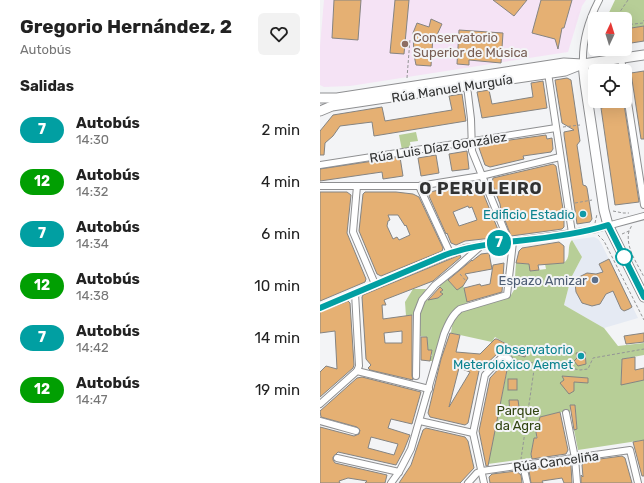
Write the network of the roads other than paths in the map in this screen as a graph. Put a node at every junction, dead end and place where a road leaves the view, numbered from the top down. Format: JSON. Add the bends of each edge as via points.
{"nodes":[{"id":1,"x":599,"y":0,"type":"edge"},
{"id":2,"x":644,"y":55,"type":"edge"},
{"id":3,"x":621,"y":58,"type":"junction"},
{"id":4,"x":583,"y":64,"type":"junction"},
{"id":5,"x":622,"y":64,"type":"edge"},
{"id":6,"x":548,"y":73,"type":"junction"},
{"id":7,"x":467,"y":86,"type":"junction"},
{"id":8,"x":320,"y":98,"type":"edge"},
{"id":9,"x":629,"y":108,"type":"edge"},
{"id":10,"x":320,"y":111,"type":"edge"},
{"id":11,"x":558,"y":128,"type":"junction"},
{"id":12,"x":472,"y":142,"type":"junction"},
{"id":13,"x":560,"y":157,"type":"junction"},
{"id":14,"x":320,"y":165,"type":"edge"},
{"id":15,"x":481,"y":176,"type":"junction"},
{"id":16,"x":320,"y":186,"type":"edge"},
{"id":17,"x":357,"y":186,"type":"junction"},
{"id":18,"x":419,"y":186,"type":"junction"},
{"id":19,"x":644,"y":205,"type":"edge"},
{"id":20,"x":644,"y":216,"type":"edge"},
{"id":21,"x":608,"y":225,"type":"junction"},
{"id":22,"x":572,"y":233,"type":"junction"},
{"id":23,"x":511,"y":242,"type":"junction"},
{"id":24,"x":482,"y":245,"type":"junction"},
{"id":25,"x":450,"y":253,"type":"junction"},
{"id":26,"x":375,"y":284,"type":"junction"},
{"id":27,"x":643,"y":292,"type":"edge"},
{"id":28,"x":355,"y":293,"type":"junction"},
{"id":29,"x":320,"y":308,"type":"edge"},
{"id":30,"x":509,"y":359,"type":"road end"},
{"id":31,"x":358,"y":371,"type":"junction"},
{"id":32,"x":416,"y":376,"type":"dead end"},
{"id":33,"x":429,"y":389,"type":"junction"},
{"id":34,"x":320,"y":404,"type":"edge"},
{"id":35,"x":566,"y":413,"type":"dead end"},
{"id":36,"x":320,"y":421,"type":"edge"},
{"id":37,"x":420,"y":421,"type":"junction"},
{"id":38,"x":356,"y":431,"type":"dead end"},
{"id":39,"x":473,"y":433,"type":"junction"},
{"id":40,"x":337,"y":458,"type":"dead end"},
{"id":41,"x":576,"y":458,"type":"junction"},
{"id":42,"x":523,"y":465,"type":"junction"},
{"id":43,"x":399,"y":472,"type":"junction"},
{"id":44,"x":482,"y":472,"type":"junction"},
{"id":45,"x":391,"y":483,"type":"edge"},
{"id":46,"x":468,"y":483,"type":"edge"},
{"id":47,"x":484,"y":483,"type":"edge"},
{"id":48,"x":527,"y":483,"type":"edge"},
{"id":49,"x":578,"y":483,"type":"edge"},
{"id":50,"x":638,"y":483,"type":"edge"}],
"edges":[{"from":1,"to":4,"type":"street","via":[[587,32]]},
{"from":2,"to":3,"type":"main road","name":"Rúa Manuel Murguía"},
{"from":3,"to":4,"type":"main road","name":"Rúa Manuel Murguía"},
{"from":3,"to":5,"type":"street"},
{"from":4,"to":6,"type":"main road","name":"Rúa Manuel Murguía","via":[[565,71]]},
{"from":4,"to":8,"type":"main road","name":"Rúa Manuel Murguía","via":[[564,63],[337,98]]},
{"from":4,"to":21,"type":"main road"},
{"from":6,"to":7,"type":"main road","name":"Rúa Manuel Murguía"},
{"from":6,"to":11,"type":"street"},
{"from":7,"to":10,"type":"main road","name":"Rúa Manuel Murguía","via":[[332,106]]},
{"from":7,"to":12,"type":"street","via":[[472,119]]},
{"from":9,"to":19,"type":"street"},
{"from":11,"to":12,"type":"street","name":"Rúa Luis Díaz González"},
{"from":11,"to":13,"type":"street"},
{"from":12,"to":14,"type":"street","name":"Rúa Luis Díaz González"},
{"from":12,"to":15,"type":"street","via":[[472,151]]},
{"from":13,"to":15,"type":"street"},
{"from":13,"to":22,"type":"street"},
{"from":15,"to":18,"type":"street"},
{"from":15,"to":23,"type":"street"},
{"from":16,"to":17,"type":"street"},
{"from":17,"to":18,"type":"street"},
{"from":17,"to":26,"type":"street","via":[[353,232]]},
{"from":18,"to":25,"type":"street"},
{"from":20,"to":21,"type":"street"},
{"from":21,"to":22,"type":"street"},
{"from":21,"to":27,"type":"main road"},
{"from":22,"to":23,"type":"street"},
{"from":23,"to":24,"type":"street"},
{"from":23,"to":33,"type":"street","via":[[507,295],[466,306],[456,312],[444,334]]},
{"from":24,"to":25,"type":"street"},
{"from":24,"to":32,"type":"street","via":[[435,285],[422,300],[417,313]]},
{"from":25,"to":26,"type":"street"},
{"from":26,"to":28,"type":"street"},
{"from":28,"to":29,"type":"street"},
{"from":28,"to":31,"type":"street"},
{"from":30,"to":39,"type":"street","via":[[501,358],[485,375]]},
{"from":31,"to":33,"type":"street"},
{"from":31,"to":34,"type":"street"},
{"from":33,"to":37,"type":"street"},
{"from":35,"to":41,"type":"street"},
{"from":36,"to":38,"type":"street"},
{"from":37,"to":39,"type":"street"},
{"from":37,"to":43,"type":"street","via":[[411,450]]},
{"from":39,"to":44,"type":"street"},
{"from":40,"to":43,"type":"street"},
{"from":41,"to":42,"type":"street","name":"Rúa Canceliña"},
{"from":41,"to":49,"type":"street"},
{"from":41,"to":50,"type":"street","name":"Rúa Canceliña","via":[[630,450]]},
{"from":42,"to":44,"type":"street","name":"Rúa Canceliña"},
{"from":42,"to":48,"type":"street"},
{"from":43,"to":45,"type":"street"},
{"from":44,"to":46,"type":"street","via":[[477,473]]},
{"from":44,"to":47,"type":"street"}]}
